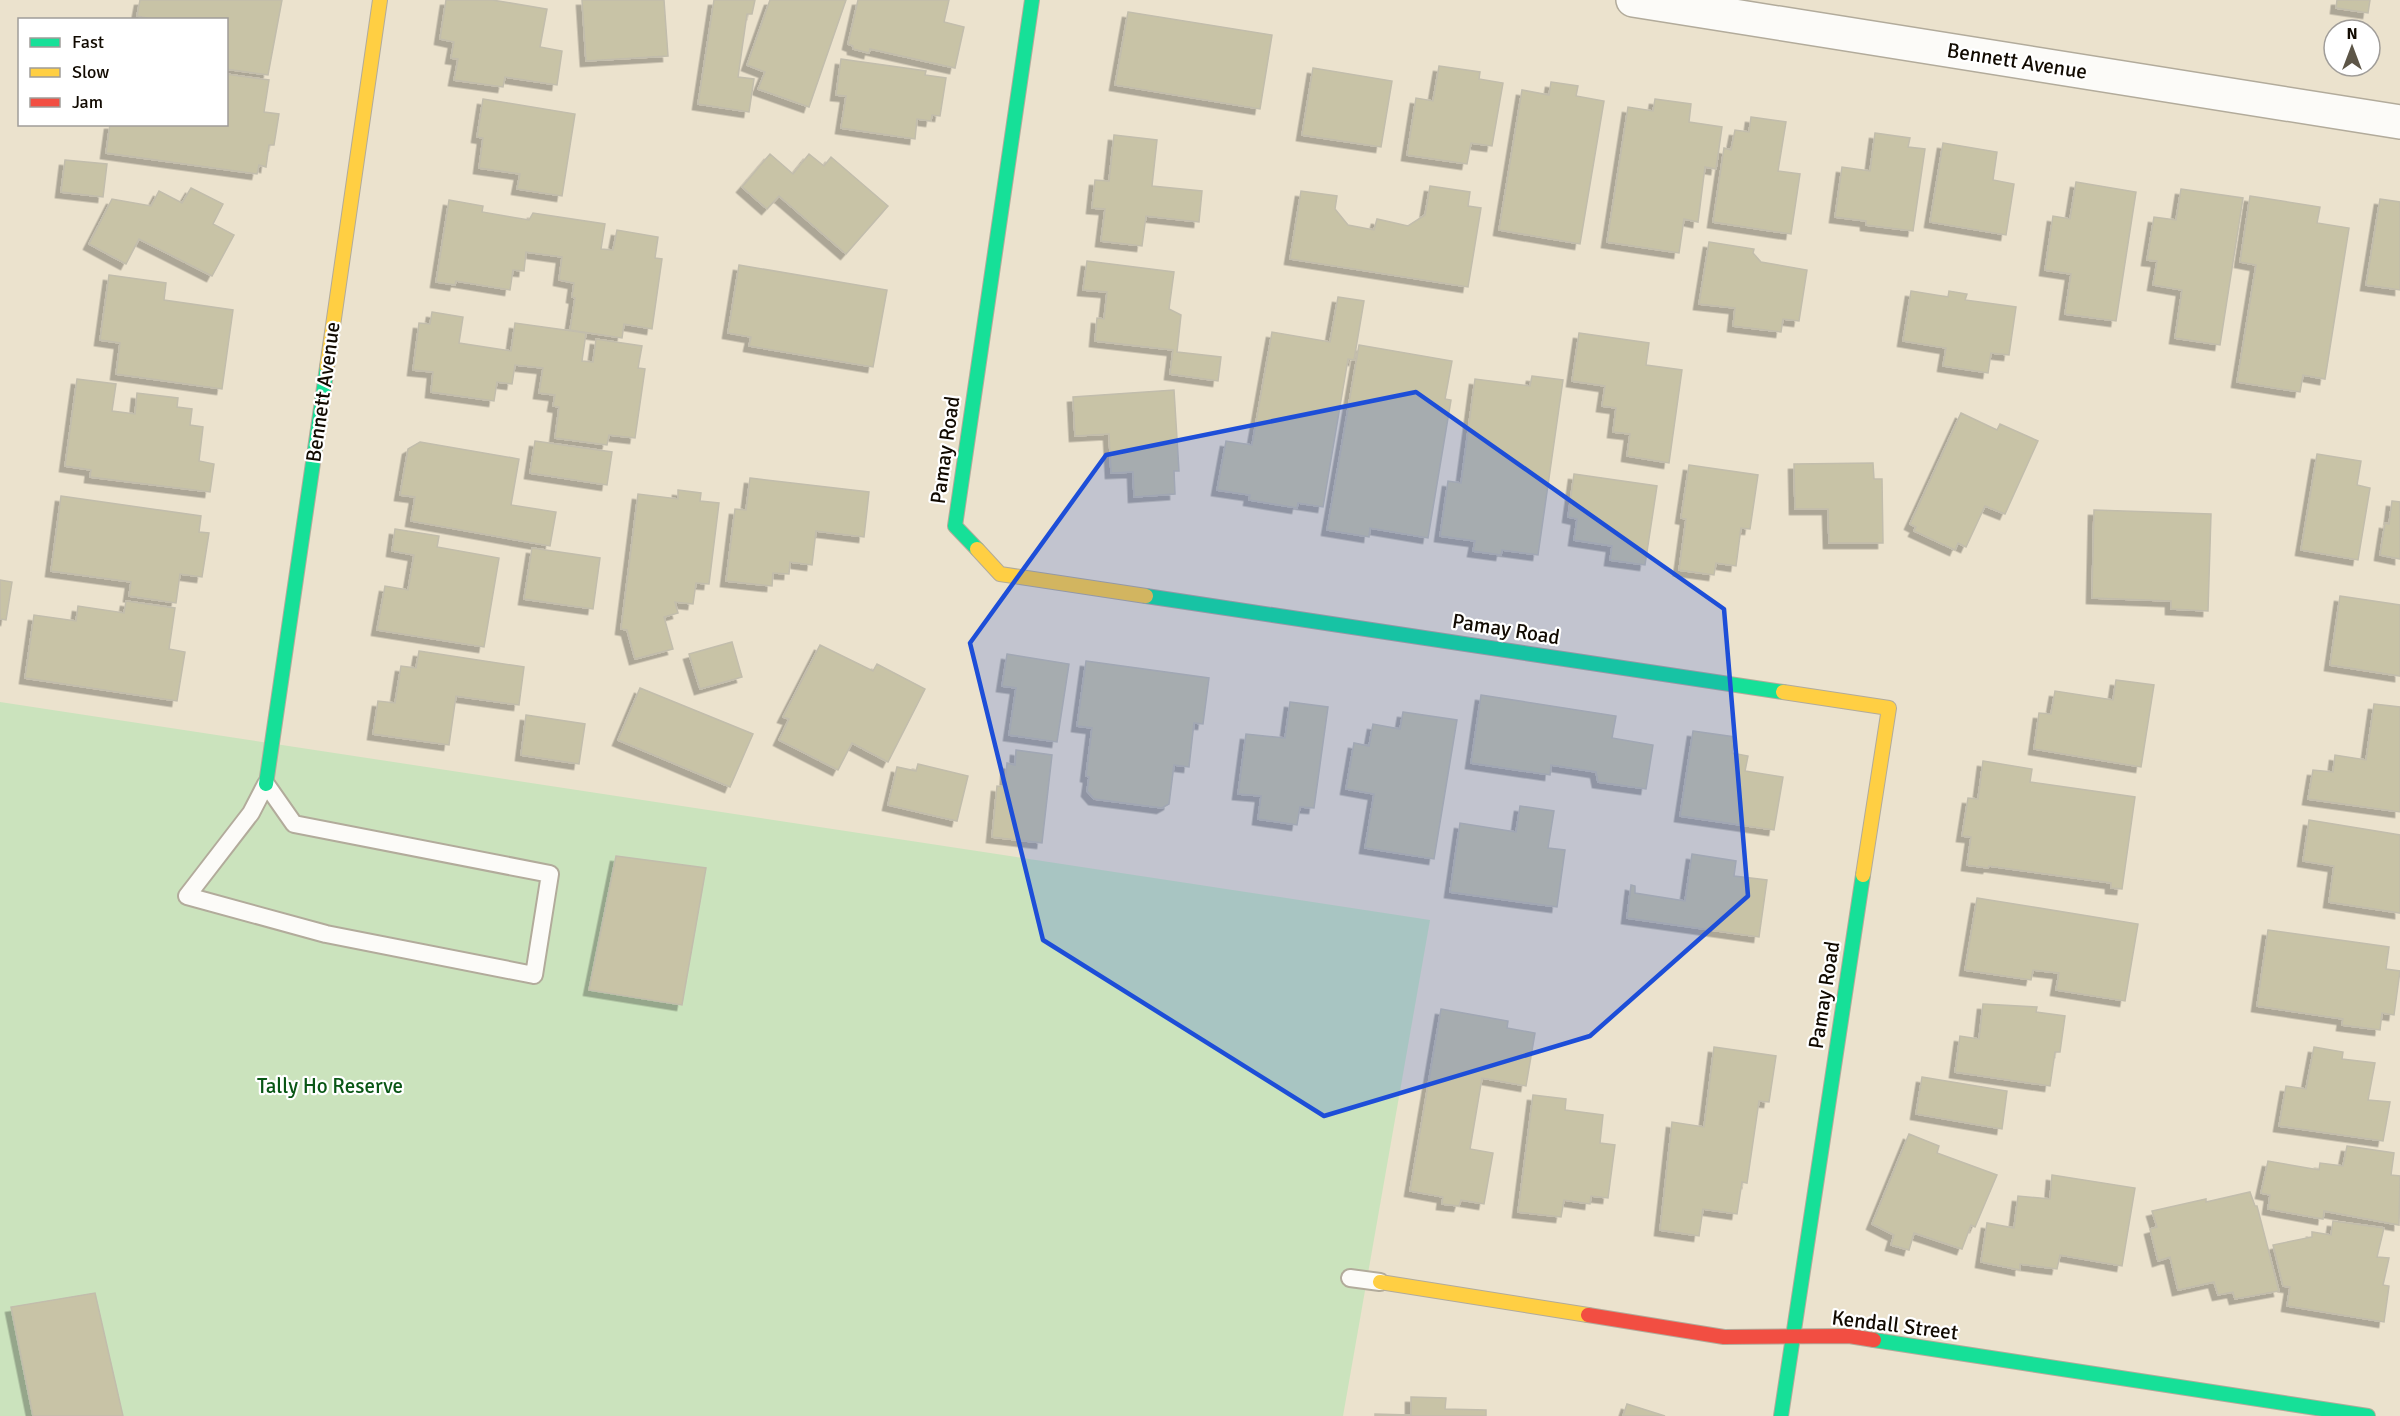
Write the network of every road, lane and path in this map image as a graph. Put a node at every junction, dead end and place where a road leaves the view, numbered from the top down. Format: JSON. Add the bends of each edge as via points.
{"nodes":[{"id":1,"x":381,"y":0,"type":"edge"},
{"id":2,"x":1032,"y":0,"type":"edge"},
{"id":3,"x":1634,"y":0,"type":"edge"},
{"id":4,"x":2400,"y":122,"type":"edge"},
{"id":5,"x":266,"y":784,"type":"junction"},
{"id":6,"x":1350,"y":1278,"type":"dead end"},
{"id":7,"x":1380,"y":1282,"type":"joint"},
{"id":8,"x":1794,"y":1337,"type":"junction"},
{"id":9,"x":1781,"y":1416,"type":"edge"},
{"id":10,"x":2368,"y":1416,"type":"edge"}],
"edges":[{"from":1,"to":5,"type":"street","name":"Bennett Avenue"},
{"from":2,"to":8,"type":"street","name":"Pamay Road","via":[[955,526],[1000,574],[1889,708]]},
{"from":3,"to":4,"type":"street","name":"Bennett Avenue"},
{"from":5,"to":5,"type":"lane","via":[[294,824],[550,874],[534,975],[326,934],[187,896],[251,813]]},
{"from":6,"to":7,"type":"lane"},
{"from":7,"to":8,"type":"street","name":"Kendall Street","via":[[1724,1337]]},
{"from":8,"to":9,"type":"street","name":"Pamay Road"},
{"from":8,"to":10,"type":"street","name":"Kendall Street","via":[[1849,1336]]}]}
